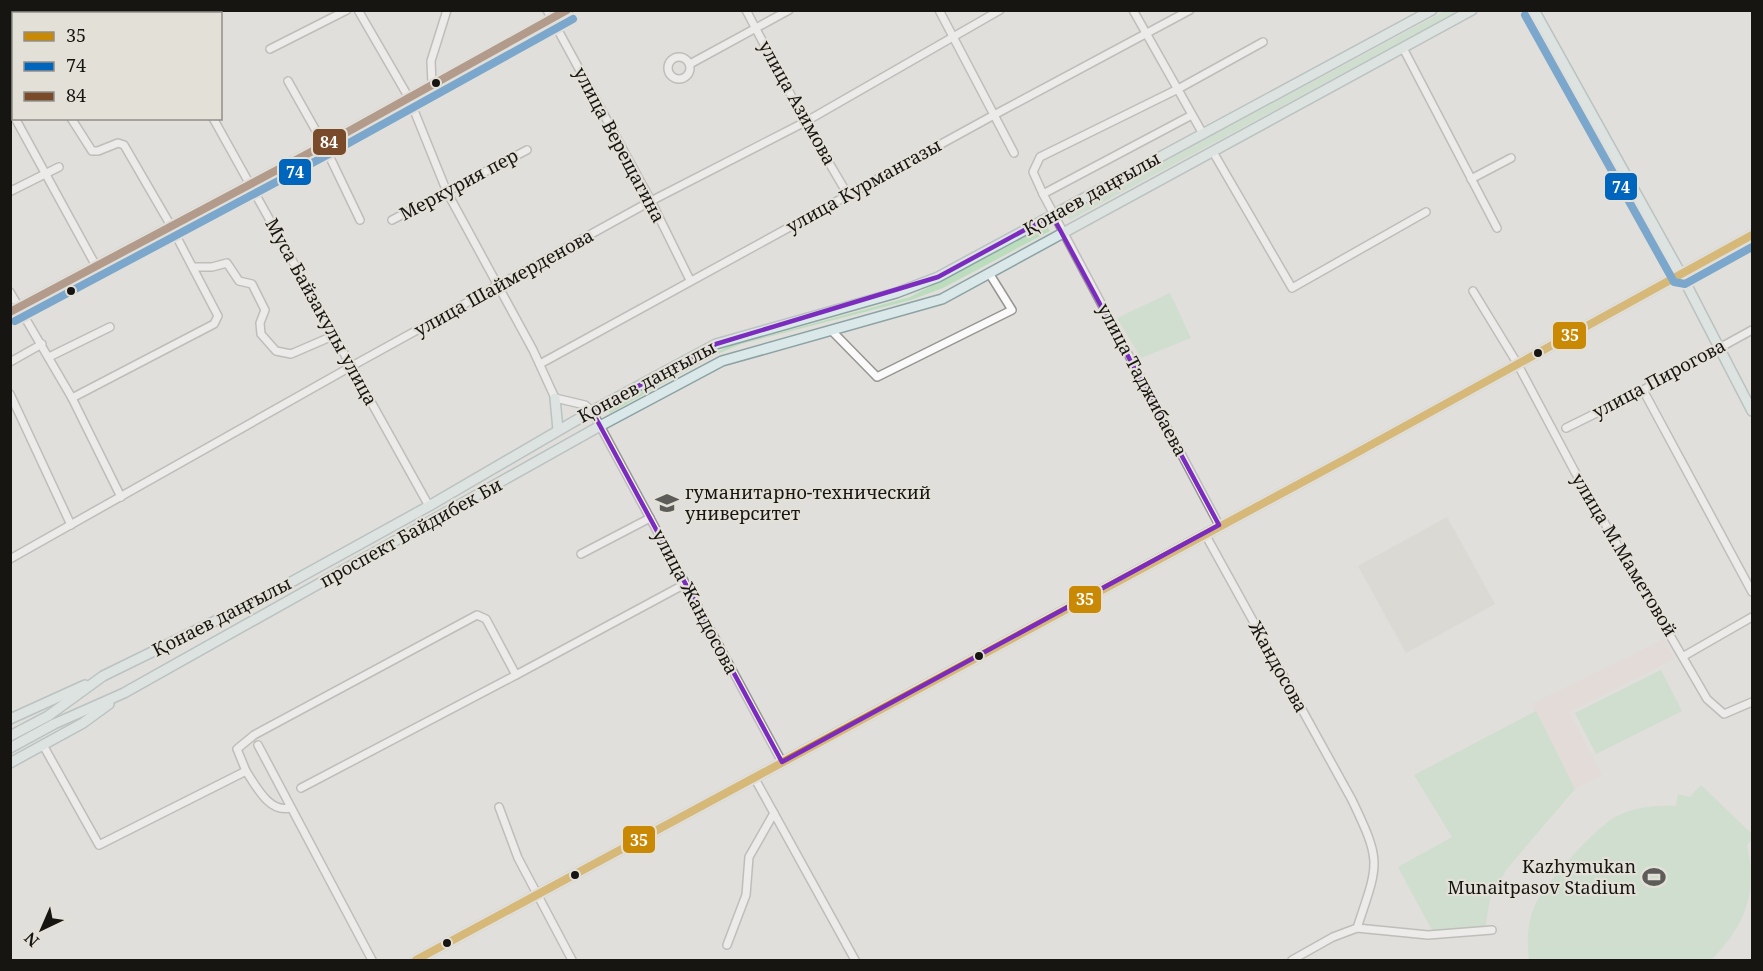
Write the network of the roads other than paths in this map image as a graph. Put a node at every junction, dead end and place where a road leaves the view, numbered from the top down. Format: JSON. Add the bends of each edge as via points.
{"nodes":[{"id":1,"x":348,"y":10,"type":"edge"},
{"id":2,"x":358,"y":10,"type":"edge"},
{"id":3,"x":447,"y":10,"type":"edge"},
{"id":4,"x":568,"y":10,"type":"edge"},
{"id":5,"x":746,"y":10,"type":"edge"},
{"id":6,"x":789,"y":10,"type":"edge"},
{"id":7,"x":939,"y":10,"type":"edge"},
{"id":8,"x":1000,"y":10,"type":"edge"},
{"id":9,"x":1133,"y":10,"type":"edge"},
{"id":10,"x":1190,"y":10,"type":"edge"},
{"id":11,"x":1432,"y":10,"type":"edge"},
{"id":12,"x":1472,"y":10,"type":"edge"},
{"id":13,"x":1534,"y":10,"type":"edge"},
{"id":14,"x":549,"y":15,"type":"edge"},
{"id":15,"x":756,"y":28,"type":"junction"},
{"id":16,"x":1145,"y":34,"type":"junction"},
{"id":17,"x":953,"y":37,"type":"junction"},
{"id":18,"x":1263,"y":42,"type":"dead end"},
{"id":19,"x":1403,"y":48,"type":"junction"},
{"id":20,"x":270,"y":49,"type":"dead end"},
{"id":21,"x":690,"y":64,"type":"dead end"},
{"id":22,"x":288,"y":81,"type":"dead end"},
{"id":23,"x":432,"y":84,"type":"junction"},
{"id":24,"x":1178,"y":89,"type":"junction"},
{"id":25,"x":409,"y":98,"type":"junction"},
{"id":26,"x":994,"y":115,"type":"junction"},
{"id":27,"x":1190,"y":116,"type":"junction"},
{"id":28,"x":16,"y":120,"type":"edge"},
{"id":29,"x":72,"y":120,"type":"edge"},
{"id":30,"x":214,"y":120,"type":"edge"},
{"id":31,"x":805,"y":122,"type":"junction"},
{"id":32,"x":1203,"y":134,"type":"junction"},
{"id":33,"x":324,"y":145,"type":"junction"},
{"id":34,"x":527,"y":150,"type":"dead end"},
{"id":35,"x":1213,"y":152,"type":"junction"},
{"id":36,"x":1014,"y":153,"type":"dead end"},
{"id":37,"x":1511,"y":158,"type":"dead end"},
{"id":38,"x":59,"y":167,"type":"dead end"},
{"id":39,"x":47,"y":173,"type":"junction"},
{"id":40,"x":1471,"y":179,"type":"junction"},
{"id":41,"x":251,"y":185,"type":"junction"},
{"id":42,"x":11,"y":191,"type":"edge"},
{"id":43,"x":447,"y":192,"type":"junction"},
{"id":44,"x":1043,"y":194,"type":"junction"},
{"id":45,"x":848,"y":195,"type":"junction"},
{"id":46,"x":651,"y":201,"type":"junction"},
{"id":47,"x":1426,"y":212,"type":"dead end"},
{"id":48,"x":1053,"y":215,"type":"junction"},
{"id":49,"x":360,"y":220,"type":"dead end"},
{"id":50,"x":392,"y":220,"type":"dead end"},
{"id":51,"x":171,"y":226,"type":"junction"},
{"id":52,"x":1497,"y":228,"type":"dead end"},
{"id":53,"x":1064,"y":234,"type":"junction"},
{"id":54,"x":1752,"y":235,"type":"edge"},
{"id":55,"x":96,"y":266,"type":"junction"},
{"id":56,"x":193,"y":267,"type":"junction"},
{"id":57,"x":989,"y":273,"type":"junction"},
{"id":58,"x":1681,"y":274,"type":"junction"},
{"id":59,"x":690,"y":280,"type":"junction"},
{"id":60,"x":499,"y":286,"type":"junction"},
{"id":61,"x":1473,"y":291,"type":"dead end"},
{"id":62,"x":10,"y":292,"type":"edge"},
{"id":63,"x":15,"y":310,"type":"edge"},
{"id":64,"x":110,"y":327,"type":"dead end"},
{"id":65,"x":831,"y":330,"type":"junction"},
{"id":66,"x":1752,"y":330,"type":"edge"},
{"id":67,"x":335,"y":335,"type":"junction"},
{"id":68,"x":42,"y":344,"type":"junction"},
{"id":69,"x":1718,"y":348,"type":"junction"},
{"id":70,"x":49,"y":357,"type":"junction"},
{"id":71,"x":10,"y":362,"type":"edge"},
{"id":72,"x":1517,"y":363,"type":"junction"},
{"id":73,"x":540,"y":364,"type":"junction"},
{"id":74,"x":352,"y":366,"type":"junction"},
{"id":75,"x":1642,"y":390,"type":"junction"},
{"id":76,"x":10,"y":394,"type":"edge"},
{"id":77,"x":72,"y":398,"type":"junction"},
{"id":78,"x":555,"y":398,"type":"junction"},
{"id":79,"x":592,"y":411,"type":"junction"},
{"id":80,"x":1752,"y":411,"type":"edge"},
{"id":81,"x":600,"y":426,"type":"junction"},
{"id":82,"x":1566,"y":428,"type":"dead end"},
{"id":83,"x":558,"y":430,"type":"junction"},
{"id":84,"x":588,"y":433,"type":"joint"},
{"id":85,"x":121,"y":497,"type":"junction"},
{"id":86,"x":429,"y":506,"type":"junction"},
{"id":87,"x":650,"y":518,"type":"junction"},
{"id":88,"x":70,"y":525,"type":"junction"},
{"id":89,"x":1220,"y":525,"type":"junction"},
{"id":90,"x":1205,"y":534,"type":"junction"},
{"id":91,"x":580,"y":554,"type":"dead end"},
{"id":92,"x":10,"y":559,"type":"edge"},
{"id":93,"x":685,"y":584,"type":"junction"},
{"id":94,"x":1752,"y":592,"type":"edge"},
{"id":95,"x":1752,"y":617,"type":"edge"},
{"id":96,"x":1684,"y":656,"type":"junction"},
{"id":97,"x":516,"y":675,"type":"junction"},
{"id":98,"x":103,"y":676,"type":"junction"},
{"id":99,"x":124,"y":693,"type":"junction"},
{"id":100,"x":1752,"y":702,"type":"edge"},
{"id":101,"x":10,"y":719,"type":"edge"},
{"id":102,"x":10,"y":736,"type":"edge"},
{"id":103,"x":43,"y":745,"type":"junction"},
{"id":104,"x":258,"y":745,"type":"dead end"},
{"id":105,"x":10,"y":748,"type":"edge"},
{"id":106,"x":782,"y":762,"type":"junction"},
{"id":107,"x":10,"y":763,"type":"edge"},
{"id":108,"x":246,"y":771,"type":"junction"},
{"id":109,"x":754,"y":777,"type":"junction"},
{"id":110,"x":301,"y":788,"type":"dead end"},
{"id":111,"x":499,"y":807,"type":"dead end"},
{"id":112,"x":287,"y":808,"type":"junction"},
{"id":113,"x":774,"y":813,"type":"junction"},
{"id":114,"x":537,"y":895,"type":"junction"},
{"id":115,"x":1357,"y":928,"type":"junction"},
{"id":116,"x":1492,"y":930,"type":"dead end"},
{"id":117,"x":727,"y":945,"type":"dead end"},
{"id":118,"x":372,"y":960,"type":"edge"},
{"id":119,"x":416,"y":960,"type":"edge"},
{"id":120,"x":572,"y":960,"type":"edge"},
{"id":121,"x":855,"y":960,"type":"edge"},
{"id":122,"x":1292,"y":960,"type":"edge"}],
"edges":[{"from":1,"to":20,"type":"street"},
{"from":2,"to":25,"type":"street"},
{"from":3,"to":23,"type":"street","via":[[431,61]]},
{"from":4,"to":14,"type":"main road"},
{"from":5,"to":15,"type":"street","name":"улица Азимова"},
{"from":6,"to":15,"type":"street"},
{"from":7,"to":17,"type":"street"},
{"from":8,"to":17,"type":"street","name":"улица Шаймерденова"},
{"from":9,"to":16,"type":"street"},
{"from":10,"to":16,"type":"street","name":"улица Курмангазы"},
{"from":11,"to":32,"type":"main road","name":"Қонаев даңғылы"},
{"from":12,"to":19,"type":"main road","name":"Қонаев даңғылы"},
{"from":13,"to":58,"type":"main road"},
{"from":14,"to":23,"type":"main road"},
{"from":14,"to":46,"type":"street","name":"улица Верещагина"},
{"from":15,"to":21,"type":"street"},
{"from":15,"to":31,"type":"street","name":"улица Азимова"},
{"from":16,"to":24,"type":"street"},
{"from":16,"to":26,"type":"street","name":"улица Курмангазы"},
{"from":17,"to":26,"type":"street"},
{"from":17,"to":31,"type":"street","name":"улица Шаймерденова"},
{"from":18,"to":24,"type":"street","name":"улица Таджибаева"},
{"from":19,"to":35,"type":"main road","name":"Қонаев даңғылы"},
{"from":19,"to":40,"type":"street"},
{"from":22,"to":33,"type":"street"},
{"from":23,"to":25,"type":"main road"},
{"from":24,"to":27,"type":"street"},
{"from":24,"to":44,"type":"street","name":"улица Таджибаева","via":[[1040,157],[1033,172]]},
{"from":25,"to":33,"type":"main road"},
{"from":25,"to":43,"type":"street"},
{"from":26,"to":36,"type":"street"},
{"from":26,"to":45,"type":"street","name":"улица Курмангазы"},
{"from":27,"to":32,"type":"street"},
{"from":27,"to":44,"type":"street"},
{"from":28,"to":39,"type":"street"},
{"from":29,"to":51,"type":"street","via":[[92,151],[118,143],[124,145]]},
{"from":30,"to":41,"type":"street","name":"Муса Байзакулы улица"},
{"from":31,"to":45,"type":"street","name":"улица Азимова"},
{"from":31,"to":46,"type":"street","name":"улица Шаймерденова"},
{"from":32,"to":48,"type":"main road","name":"Қонаев даңғылы"},
{"from":33,"to":41,"type":"main road"},
{"from":33,"to":49,"type":"street"},
{"from":34,"to":43,"type":"street","name":"Меркурия пер"},
{"from":35,"to":47,"type":"street","via":[[1292,288]]},
{"from":35,"to":53,"type":"main road","name":"Қонаев даңғылы"},
{"from":37,"to":40,"type":"street"},
{"from":38,"to":39,"type":"street"},
{"from":39,"to":42,"type":"street"},
{"from":39,"to":55,"type":"street"},
{"from":40,"to":52,"type":"street"},
{"from":41,"to":51,"type":"main road"},
{"from":41,"to":67,"type":"street","name":"Муса Байзакулы улица"},
{"from":43,"to":50,"type":"street","name":"Меркурия пер"},
{"from":43,"to":60,"type":"street"},
{"from":44,"to":48,"type":"street","name":"улица Таджибаева"},
{"from":45,"to":59,"type":"street","name":"улица Курмангазы"},
{"from":46,"to":59,"type":"street","name":"улица Верещагина"},
{"from":46,"to":60,"type":"street","name":"улица Шаймерденова"},
{"from":48,"to":53,"type":"street","name":"улица Таджибаева"},
{"from":48,"to":79,"type":"main road","name":"Қонаев даңғылы","via":[[938,278],[716,344]]},
{"from":51,"to":55,"type":"main road"},
{"from":51,"to":56,"type":"street"},
{"from":53,"to":57,"type":"main road","name":"Қонаев даңғылы"},
{"from":53,"to":89,"type":"street","name":"улица Таджибаева"},
{"from":54,"to":58,"type":"main road"},
{"from":55,"to":63,"type":"main road"},
{"from":56,"to":67,"type":"street","via":[[227,263],[239,281],[252,284],[265,310],[261,334],[276,351],[291,354]]},
{"from":56,"to":77,"type":"street","via":[[218,316],[214,324]]},
{"from":57,"to":65,"type":"main road","name":"Қонаев даңғылы","via":[[942,298]]},
{"from":57,"to":65,"type":"street","via":[[1012,310],[877,377]]},
{"from":58,"to":69,"type":"main road"},
{"from":58,"to":72,"type":"main road"},
{"from":59,"to":73,"type":"street","name":"улица Курмангазы"},
{"from":60,"to":73,"type":"street"},
{"from":60,"to":74,"type":"street","name":"улица Шаймерденова"},
{"from":61,"to":72,"type":"street","name":"улица М.Маметовой"},
{"from":62,"to":63,"type":"street"},
{"from":63,"to":68,"type":"street"},
{"from":64,"to":70,"type":"street"},
{"from":65,"to":81,"type":"main road","name":"Қонаев даңғылы","via":[[722,361]]},
{"from":66,"to":69,"type":"street","name":"улица Пирогова"},
{"from":67,"to":74,"type":"street","name":"Муса Байзакулы улица"},
{"from":68,"to":70,"type":"street"},
{"from":68,"to":71,"type":"street"},
{"from":69,"to":75,"type":"street","name":"улица Пирогова"},
{"from":69,"to":80,"type":"main road"},
{"from":70,"to":77,"type":"street"},
{"from":72,"to":89,"type":"main road"},
{"from":72,"to":96,"type":"street","name":"улица М.Маметовой","via":[[1575,472]]},
{"from":73,"to":78,"type":"street"},
{"from":74,"to":85,"type":"street","name":"улица Шаймерденова"},
{"from":74,"to":86,"type":"street","name":"Муса Байзакулы улица"},
{"from":75,"to":82,"type":"street","name":"улица Пирогова"},
{"from":75,"to":94,"type":"street"},
{"from":76,"to":88,"type":"street"},
{"from":77,"to":85,"type":"street"},
{"from":78,"to":79,"type":"street","via":[[585,405]]},
{"from":78,"to":83,"type":"main road"},
{"from":79,"to":81,"type":"street","name":"улица Жандосова"},
{"from":79,"to":83,"type":"main road","name":"Қонаев даңғылы"},
{"from":81,"to":84,"type":"main road","name":"Қонаев даңғылы"},
{"from":81,"to":87,"type":"street","name":"улица Жандосова"},
{"from":83,"to":86,"type":"main road","name":"Қонаев даңғылы"},
{"from":84,"to":99,"type":"main road","name":"проспект Байдибек Би"},
{"from":85,"to":88,"type":"street","name":"улица Шаймерденова"},
{"from":86,"to":98,"type":"main road","name":"Қонаев даңғылы","via":[[266,596]]},
{"from":87,"to":91,"type":"street"},
{"from":87,"to":93,"type":"street","name":"улица Жандосова"},
{"from":88,"to":92,"type":"street","name":"улица Шаймерденова"},
{"from":89,"to":90,"type":"main road"},
{"from":90,"to":106,"type":"main road"},
{"from":90,"to":115,"type":"street","name":"Жандосова","via":[[1372,842],[1376,868]]},
{"from":93,"to":97,"type":"street"},
{"from":93,"to":106,"type":"street","name":"улица Жандосова"},
{"from":95,"to":96,"type":"street"},
{"from":96,"to":100,"type":"street","name":"улица М.Маметовой","via":[[1717,710],[1731,713]]},
{"from":97,"to":108,"type":"street","via":[[486,619],[477,615],[254,735],[237,749]]},
{"from":97,"to":110,"type":"street"},
{"from":98,"to":101,"type":"main road"},
{"from":98,"to":102,"type":"main road","name":"Қонаев даңғылы","via":[[48,716]]},
{"from":99,"to":103,"type":"main road","via":[[83,723]]},
{"from":99,"to":105,"type":"main road","name":"проспект Байдибек Би"},
{"from":103,"to":107,"type":"main road"},
{"from":103,"to":108,"type":"street","via":[[99,845]]},
{"from":104,"to":112,"type":"street"},
{"from":106,"to":109,"type":"main road"},
{"from":108,"to":112,"type":"street","via":[[263,797]]},
{"from":109,"to":113,"type":"street"},
{"from":109,"to":114,"type":"main road"},
{"from":111,"to":114,"type":"street"},
{"from":112,"to":118,"type":"street"},
{"from":113,"to":117,"type":"street","via":[[749,857],[746,895]]},
{"from":113,"to":121,"type":"street"},
{"from":114,"to":119,"type":"main road"},
{"from":114,"to":120,"type":"street"},
{"from":115,"to":116,"type":"street","via":[[1428,935]]},
{"from":115,"to":122,"type":"street"}]}
